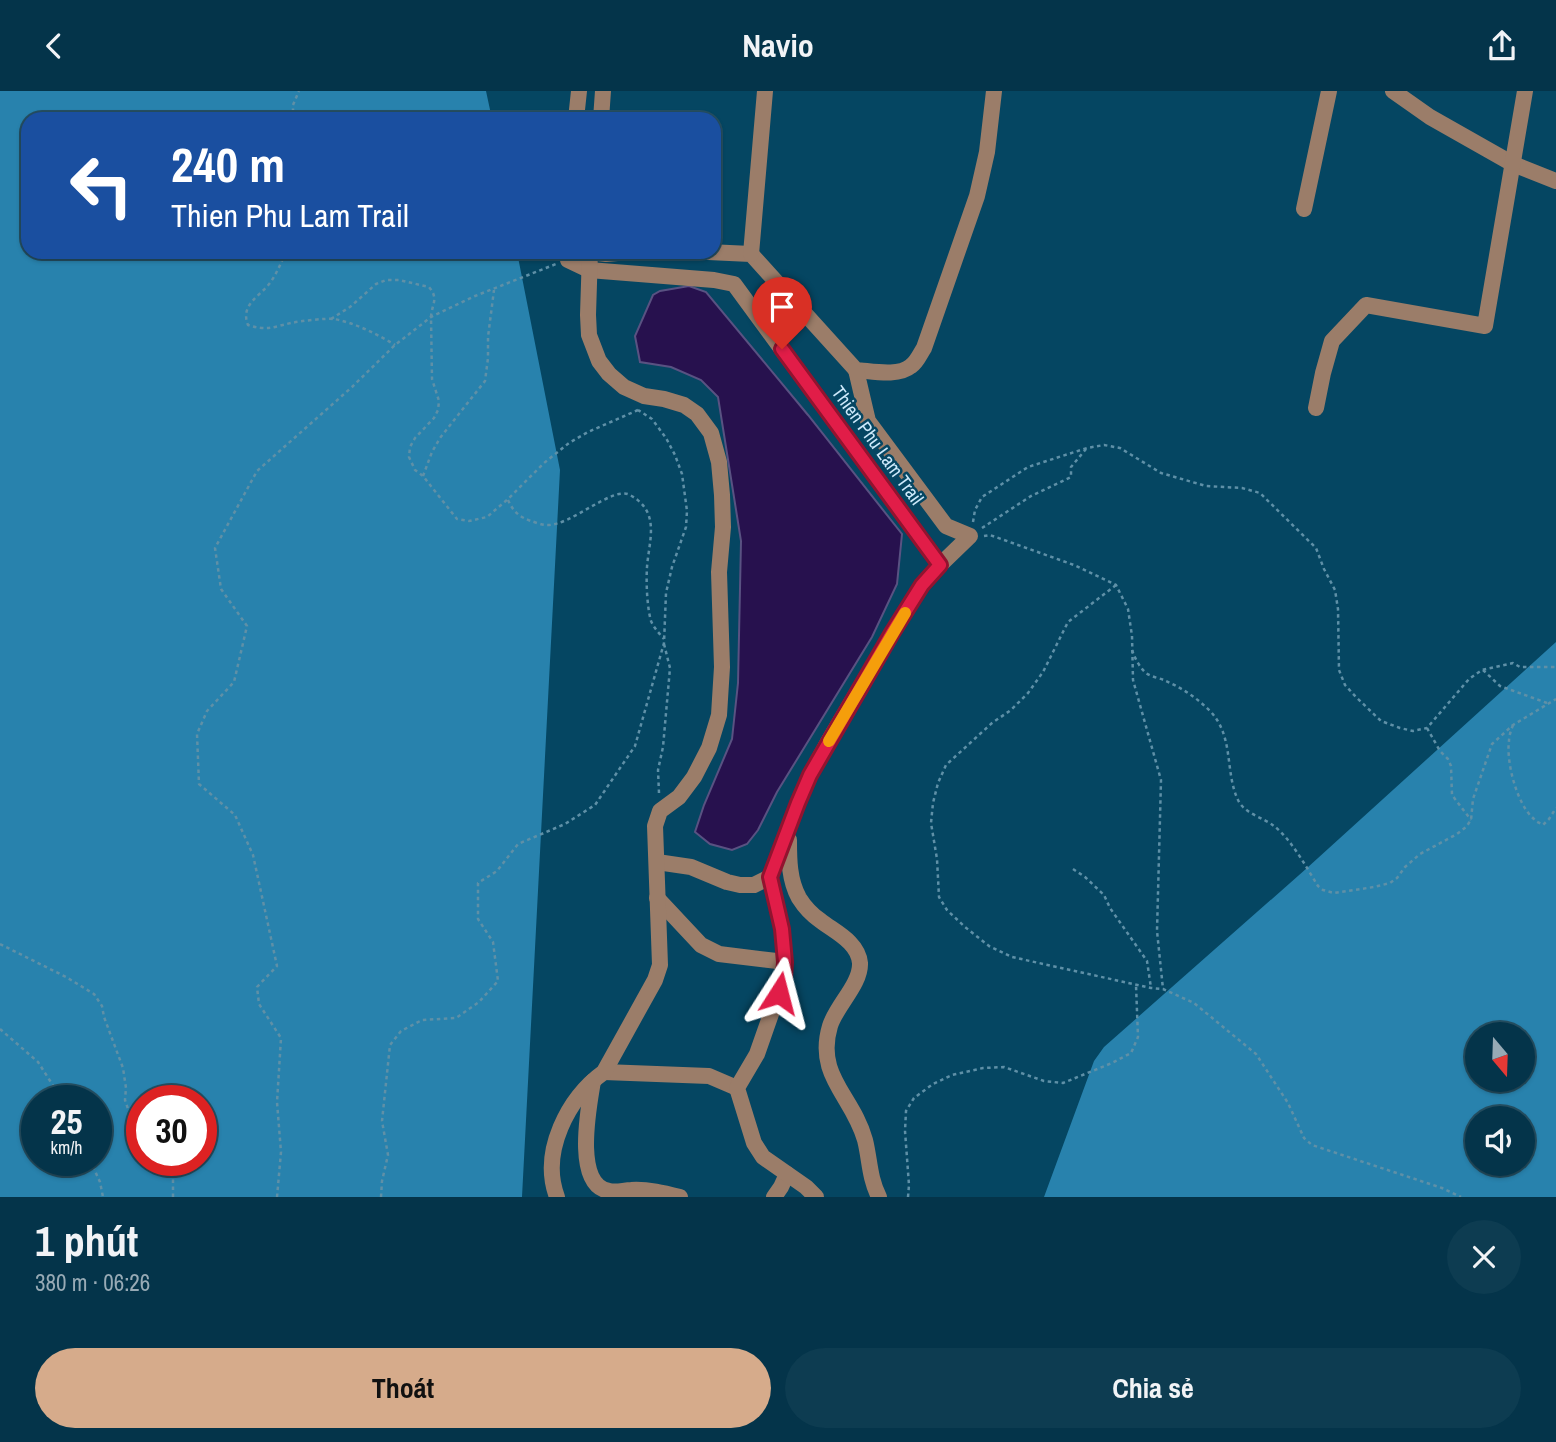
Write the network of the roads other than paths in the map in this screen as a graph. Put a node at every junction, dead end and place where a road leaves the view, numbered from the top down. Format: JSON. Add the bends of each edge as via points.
{"nodes":[{"id":1,"x":579,"y":91,"type":"edge"},
{"id":2,"x":603,"y":91,"type":"edge"},
{"id":3,"x":765,"y":91,"type":"edge"},
{"id":4,"x":994,"y":91,"type":"edge"},
{"id":5,"x":1329,"y":91,"type":"edge"},
{"id":6,"x":1393,"y":91,"type":"edge"},
{"id":7,"x":1525,"y":91,"type":"edge"},
{"id":8,"x":577,"y":112,"type":"edge"},
{"id":9,"x":602,"y":112,"type":"edge"},
{"id":10,"x":1513,"y":164,"type":"junction"},
{"id":11,"x":1556,"y":181,"type":"edge"},
{"id":12,"x":1304,"y":209,"type":"dead end"},
{"id":13,"x":721,"y":253,"type":"edge"},
{"id":14,"x":751,"y":254,"type":"junction"},
{"id":15,"x":572,"y":259,"type":"edge"},
{"id":16,"x":590,"y":259,"type":"edge"},
{"id":17,"x":589,"y":270,"type":"junction"},
{"id":18,"x":856,"y":370,"type":"junction"},
{"id":19,"x":1316,"y":408,"type":"dead end"},
{"id":20,"x":940,"y":565,"type":"junction"},
{"id":21,"x":789,"y":826,"type":"junction"},
{"id":22,"x":657,"y":862,"type":"junction"},
{"id":23,"x":770,"y":877,"type":"junction"},
{"id":24,"x":657,"y":898,"type":"junction"},
{"id":25,"x":785,"y":962,"type":"junction"},
{"id":26,"x":599,"y":1076,"type":"junction"},
{"id":27,"x":737,"y":1088,"type":"junction"},
{"id":28,"x":787,"y":1174,"type":"junction"},
{"id":29,"x":651,"y":1194,"type":"edge"},
{"id":30,"x":557,"y":1197,"type":"edge"},
{"id":31,"x":680,"y":1197,"type":"edge"},
{"id":32,"x":774,"y":1197,"type":"edge"},
{"id":33,"x":817,"y":1197,"type":"edge"},
{"id":34,"x":878,"y":1197,"type":"edge"}],
"edges":[{"from":1,"to":8,"type":"street"},
{"from":2,"to":9,"type":"street"},
{"from":3,"to":14,"type":"street"},
{"from":4,"to":18,"type":"street","via":[[977,196],[924,348],[904,371]]},
{"from":5,"to":12,"type":"street"},
{"from":6,"to":10,"type":"street"},
{"from":7,"to":10,"type":"street"},
{"from":10,"to":11,"type":"street"},
{"from":10,"to":19,"type":"street","via":[[1485,326],[1366,305],[1332,341]]},
{"from":13,"to":14,"type":"street"},
{"from":14,"to":18,"type":"street"},
{"from":15,"to":17,"type":"street","name":"Thien Phu Lam Trail"},
{"from":16,"to":17,"type":"street"},
{"from":17,"to":20,"type":"street","name":"Thien Phu Lam Trail","via":[[734,284]]},
{"from":17,"to":22,"type":"street","via":[[589,335],[599,361],[624,387],[684,405],[697,414],[711,433],[719,462],[723,527],[719,715],[694,777],[679,797],[660,811],[655,826]]},
{"from":18,"to":20,"type":"street","via":[[868,421],[946,526],[970,536]]},
{"from":20,"to":21,"type":"street","via":[[922,585],[848,708],[810,775]]},
{"from":21,"to":23,"type":"street"},
{"from":21,"to":34,"type":"street","via":[[789,862],[799,897],[808,910],[848,941],[860,963],[858,975],[830,1024],[826,1053],[832,1077],[859,1125]]},
{"from":22,"to":23,"type":"street","via":[[691,867],[740,885],[754,885]]},
{"from":22,"to":24,"type":"street"},
{"from":23,"to":25,"type":"street"},
{"from":24,"to":25,"type":"street","via":[[701,945],[719,954]]},
{"from":24,"to":26,"type":"street","via":[[660,965]]},
{"from":25,"to":27,"type":"street","via":[[784,978],[757,1054]]},
{"from":26,"to":27,"type":"street","via":[[709,1076]]},
{"from":26,"to":29,"type":"street","via":[[587,1131],[592,1178],[606,1191]]},
{"from":26,"to":30,"type":"street","via":[[571,1108],[556,1140],[553,1176]]},
{"from":27,"to":28,"type":"street","via":[[762,1157]]},
{"from":28,"to":32,"type":"street"},
{"from":28,"to":33,"type":"street"},
{"from":29,"to":31,"type":"street"}]}
